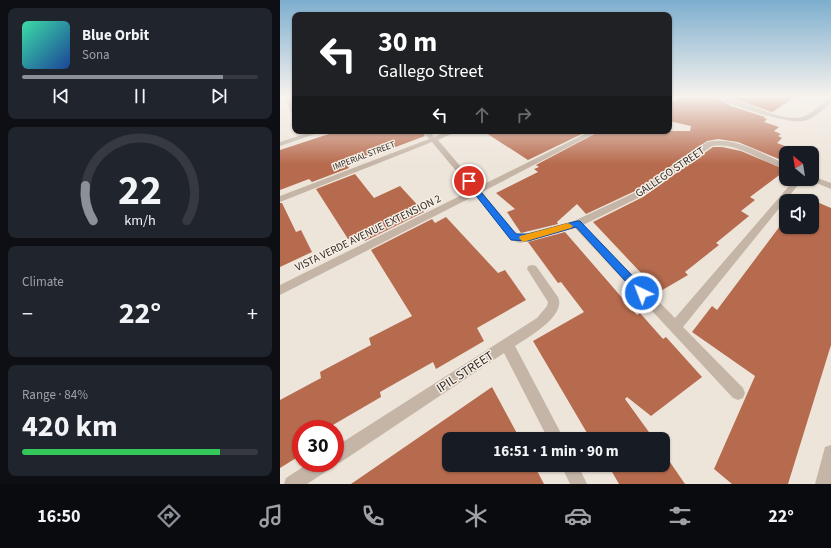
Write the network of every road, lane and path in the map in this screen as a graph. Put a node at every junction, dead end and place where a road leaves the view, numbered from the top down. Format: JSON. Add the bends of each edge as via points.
{"nodes":[{"id":1,"x":303,"y":134,"type":"edge"},
{"id":2,"x":429,"y":134,"type":"edge"},
{"id":3,"x":447,"y":134,"type":"edge"},
{"id":4,"x":590,"y":134,"type":"edge"},
{"id":5,"x":433,"y":139,"type":"junction"},
{"id":6,"x":280,"y":144,"type":"edge"},
{"id":7,"x":779,"y":164,"type":"edge"},
{"id":8,"x":819,"y":181,"type":"edge"},
{"id":9,"x":794,"y":186,"type":"edge"},
{"id":10,"x":831,"y":186,"type":"edge"},
{"id":11,"x":478,"y":192,"type":"junction"},
{"id":12,"x":280,"y":199,"type":"edge"},
{"id":13,"x":577,"y":224,"type":"junction"},
{"id":14,"x":532,"y":269,"type":"dead end"},
{"id":15,"x":280,"y":290,"type":"edge"},
{"id":16,"x":675,"y":327,"type":"junction"},
{"id":17,"x":507,"y":345,"type":"junction"},
{"id":18,"x":738,"y":393,"type":"dead end"},
{"id":19,"x":552,"y":432,"type":"edge"},
{"id":20,"x":344,"y":450,"type":"edge"},
{"id":21,"x":831,"y":453,"type":"edge"},
{"id":22,"x":310,"y":472,"type":"edge"},
{"id":23,"x":573,"y":472,"type":"edge"},
{"id":24,"x":292,"y":484,"type":"edge"},
{"id":25,"x":579,"y":484,"type":"edge"},
{"id":26,"x":823,"y":484,"type":"edge"}],
"edges":[{"from":1,"to":6,"type":"street"},
{"from":2,"to":5,"type":"street","name":"GALLEGO STREET"},
{"from":3,"to":5,"type":"street","name":"IMPERIAL STREET"},
{"from":4,"to":11,"type":"street","name":"VISTA VERDE AVENUE EXTENSION 2"},
{"from":5,"to":11,"type":"street","name":"GALLEGO STREET"},
{"from":5,"to":12,"type":"street","name":"IMPERIAL STREET"},
{"from":7,"to":13,"type":"street","name":"GALLEGO STREET","via":[[733,145],[715,143],[639,194]]},
{"from":8,"to":10,"type":"street"},
{"from":9,"to":16,"type":"street"},
{"from":11,"to":13,"type":"street","name":"GALLEGO STREET","via":[[514,237],[528,238]]},
{"from":11,"to":15,"type":"street","name":"VISTA VERDE AVENUE EXTENSION 2"},
{"from":13,"to":16,"type":"street"},
{"from":14,"to":17,"type":"street","name":"IPIL STREET","via":[[554,300],[553,308],[541,322]]},
{"from":16,"to":18,"type":"street"},
{"from":17,"to":19,"type":"street"},
{"from":17,"to":20,"type":"street","name":"IPIL STREET"},
{"from":21,"to":26,"type":"street"},
{"from":22,"to":24,"type":"street"},
{"from":23,"to":25,"type":"street"}]}
